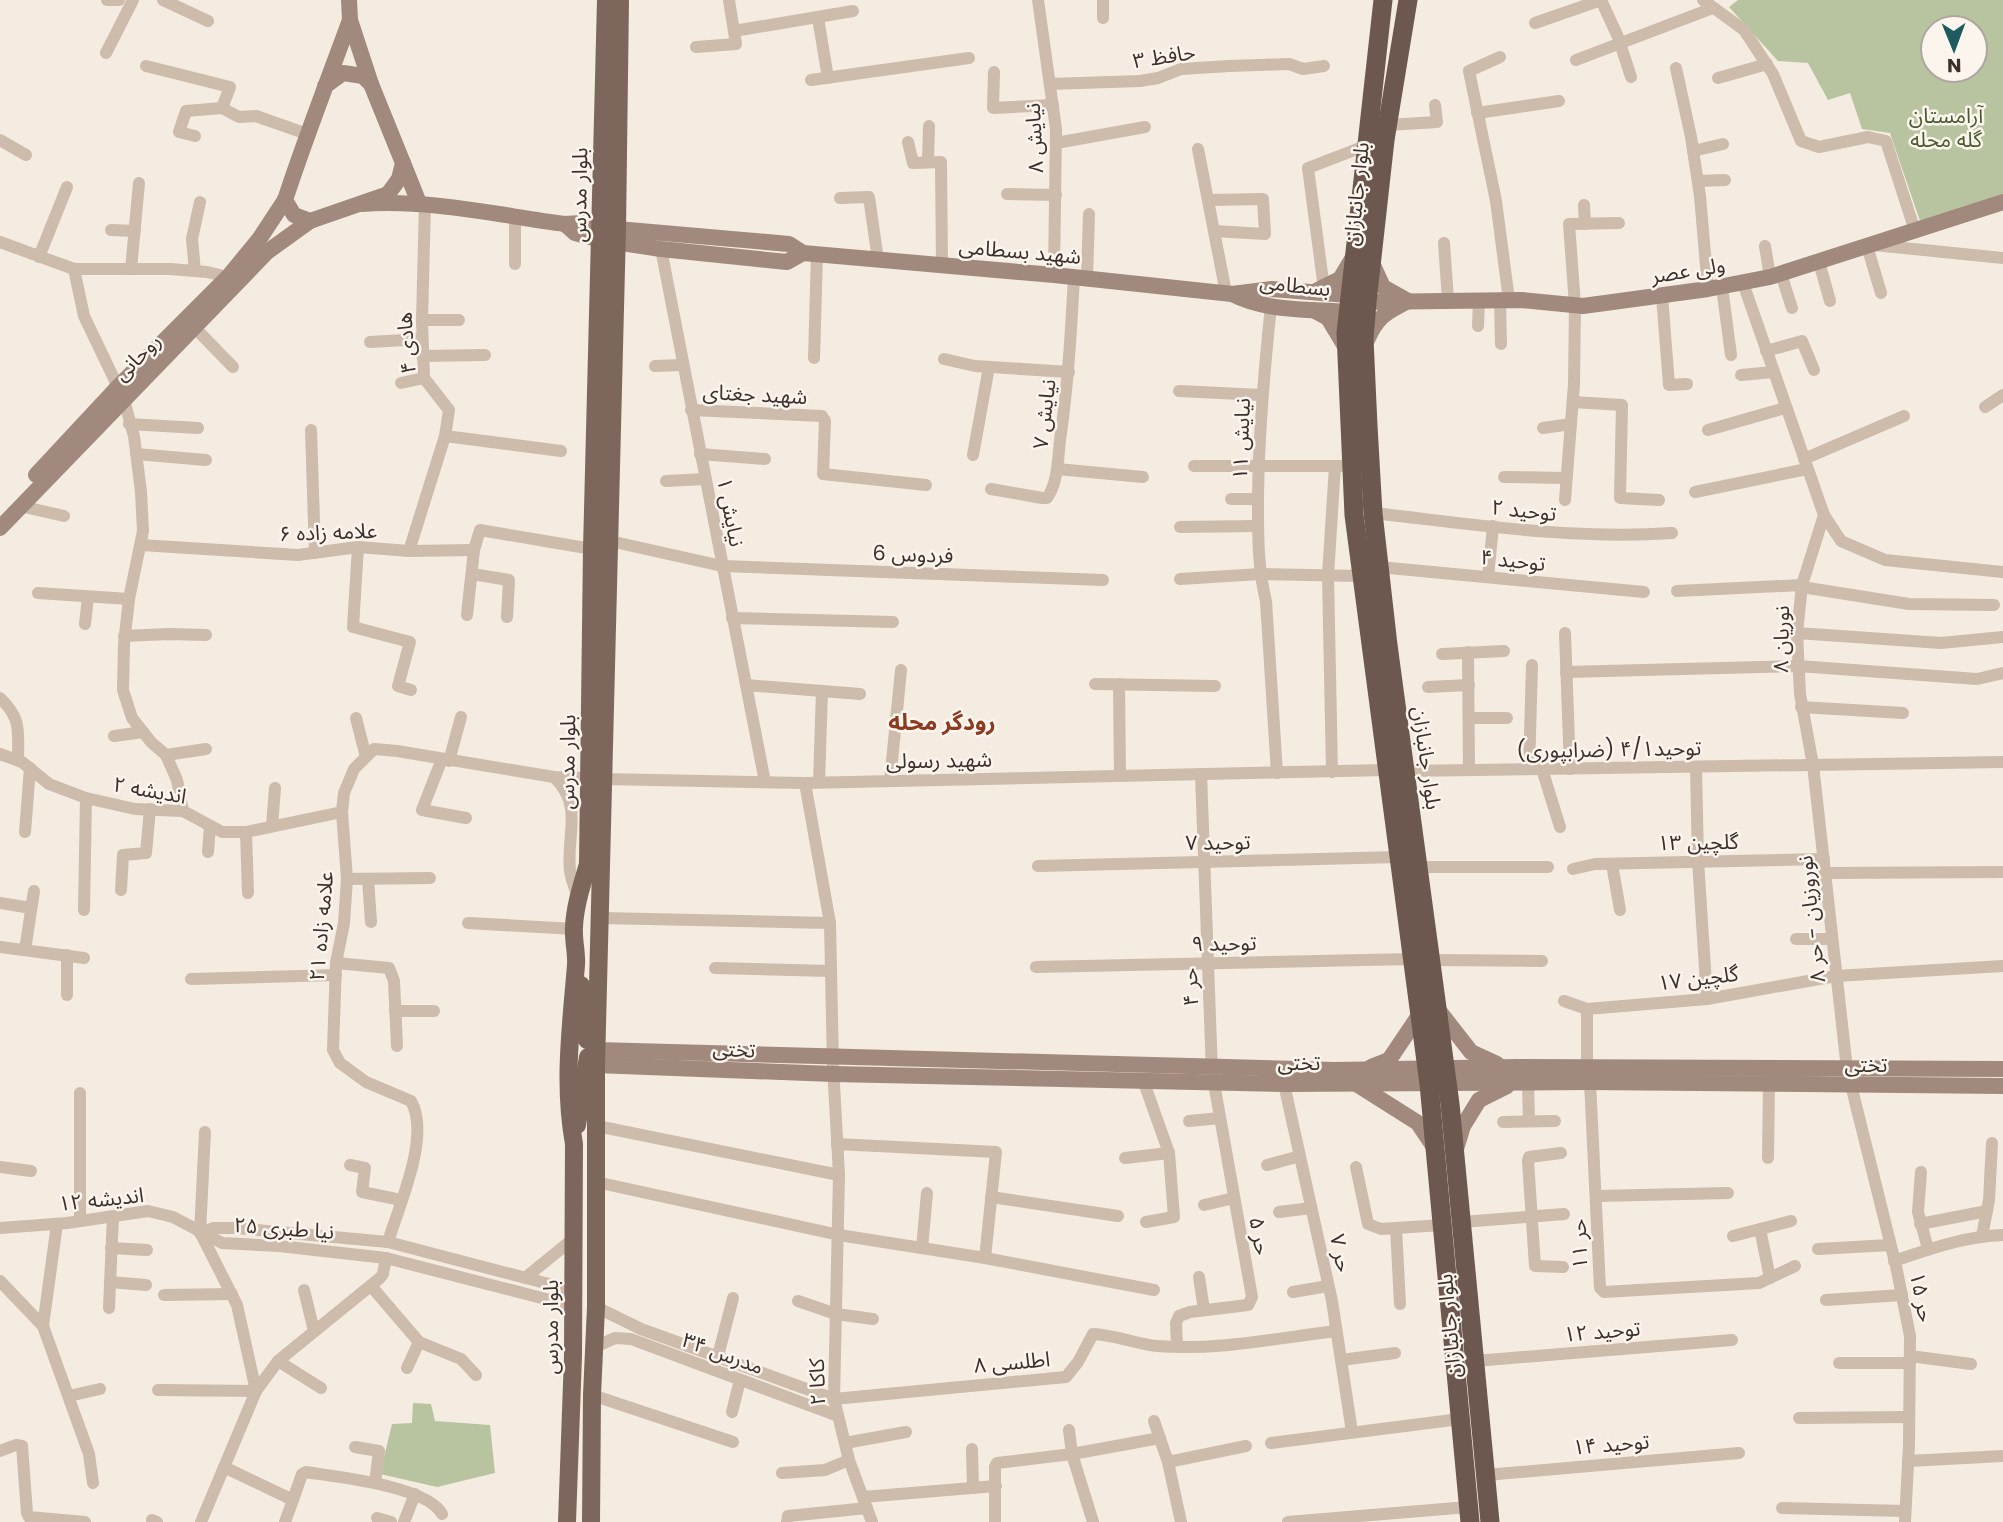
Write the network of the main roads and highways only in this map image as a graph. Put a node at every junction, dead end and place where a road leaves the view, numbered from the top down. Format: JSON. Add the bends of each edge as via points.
{"nodes":[{"id":1,"x":349,"y":0,"type":"edge"},
{"id":2,"x":606,"y":0,"type":"edge"},
{"id":3,"x":620,"y":0,"type":"edge"},
{"id":4,"x":1383,"y":0,"type":"edge"},
{"id":5,"x":1408,"y":0,"type":"edge"},
{"id":6,"x":350,"y":20,"type":"junction"},
{"id":7,"x":371,"y":84,"type":"junction"},
{"id":8,"x":325,"y":86,"type":"junction"},
{"id":9,"x":403,"y":163,"type":"junction"},
{"id":10,"x":285,"y":200,"type":"junction"},
{"id":11,"x":2003,"y":202,"type":"edge"},
{"id":12,"x":422,"y":203,"type":"junction"},
{"id":13,"x":362,"y":204,"type":"junction"},
{"id":14,"x":310,"y":221,"type":"junction"},
{"id":15,"x":609,"y":234,"type":"junction"},
{"id":16,"x":810,"y":254,"type":"junction"},
{"id":17,"x":1362,"y":260,"type":"junction"},
{"id":18,"x":1321,"y":292,"type":"junction"},
{"id":19,"x":1229,"y":293,"type":"junction"},
{"id":20,"x":1408,"y":301,"type":"junction"},
{"id":21,"x":1367,"y":302,"type":"junction"},
{"id":22,"x":1348,"y":303,"type":"junction"},
{"id":23,"x":1311,"y":309,"type":"junction"},
{"id":24,"x":1355,"y":347,"type":"junction"},
{"id":25,"x":161,"y":353,"type":"junction"},
{"id":26,"x":121,"y":394,"type":"junction"},
{"id":27,"x":0,"y":513,"type":"edge"},
{"id":28,"x":0,"y":528,"type":"edge"},
{"id":29,"x":1396,"y":771,"type":"junction"},
{"id":30,"x":596,"y":779,"type":"junction"},
{"id":31,"x":1422,"y":960,"type":"junction"},
{"id":32,"x":576,"y":961,"type":"junction"},
{"id":33,"x":1429,"y":1013,"type":"junction"},
{"id":34,"x":593,"y":1057,"type":"junction"},
{"id":35,"x":833,"y":1066,"type":"junction"},
{"id":36,"x":2003,"y":1069,"type":"edge"},
{"id":37,"x":1213,"y":1073,"type":"junction"},
{"id":38,"x":1589,"y":1075,"type":"junction"},
{"id":39,"x":1437,"y":1076,"type":"junction"},
{"id":40,"x":1359,"y":1077,"type":"junction"},
{"id":41,"x":1849,"y":1077,"type":"junction"},
{"id":42,"x":1519,"y":1078,"type":"junction"},
{"id":43,"x":2003,"y":1086,"type":"edge"},
{"id":44,"x":574,"y":1144,"type":"junction"},
{"id":45,"x":1435,"y":1148,"type":"junction"},
{"id":46,"x":1455,"y":1152,"type":"junction"},
{"id":47,"x":1452,"y":1224,"type":"junction"},
{"id":48,"x":1469,"y":1514,"type":"edge"},
{"id":49,"x":567,"y":1522,"type":"edge"},
{"id":50,"x":592,"y":1522,"type":"edge"},
{"id":51,"x":1490,"y":1522,"type":"edge"}],
"edges":[{"from":1,"to":6,"type":"main road"},
{"from":2,"to":15,"type":"main road","name":"بلوار مدرس"},
{"from":3,"to":15,"type":"main road","name":"بلوار مدرس"},
{"from":4,"to":17,"type":"highway","name":"بلوار جانبازان","via":[[1365,146]]},
{"from":5,"to":17,"type":"highway","name":"بلوار جانبازان"},
{"from":6,"to":7,"type":"main road"},
{"from":6,"to":8,"type":"main road","name":"روحانی"},
{"from":7,"to":8,"type":"main road","via":[[363,76],[343,73]]},
{"from":7,"to":9,"type":"main road"},
{"from":8,"to":10,"type":"main road","name":"روحانی"},
{"from":9,"to":12,"type":"main road"},
{"from":9,"to":13,"type":"main road","via":[[388,194]]},
{"from":10,"to":14,"type":"main road","via":[[294,215]]},
{"from":10,"to":25,"type":"main road","name":"روحانی","via":[[260,238]]},
{"from":11,"to":20,"type":"main road","name":"ولی عصر","via":[[1776,276],[1715,288],[1583,306],[1504,300]]},
{"from":12,"to":13,"type":"main road"},
{"from":12,"to":15,"type":"main road","via":[[565,224],[575,233]]},
{"from":13,"to":14,"type":"main road","name":"روحانی"},
{"from":14,"to":25,"type":"main road","name":"روحانی","via":[[267,252],[195,328]]},
{"from":15,"to":16,"type":"main road","name":"شهید بسطامی","via":[[789,244]]},
{"from":15,"to":16,"type":"main road","name":"شهید بسطامی","via":[[661,249],[787,262]]},
{"from":15,"to":30,"type":"main road","name":"بلوار مدرس","via":[[610,541]]},
{"from":15,"to":30,"type":"main road","name":"بلوار مدرس","via":[[592,549]]},
{"from":16,"to":19,"type":"main road","name":"شهید بسطامی"},
{"from":17,"to":18,"type":"main road"},
{"from":17,"to":20,"type":"main road","via":[[1383,287]]},
{"from":17,"to":21,"type":"highway","name":"بلوار جانبازان"},
{"from":17,"to":22,"type":"highway","name":"بلوار جانبازان"},
{"from":18,"to":19,"type":"main road","name":"بسطامی","via":[[1272,289]]},
{"from":18,"to":22,"type":"main road","name":"بسطامی"},
{"from":19,"to":23,"type":"main road","name":"بسطامی","via":[[1255,303]]},
{"from":20,"to":21,"type":"main road","name":"ولی عصر"},
{"from":20,"to":24,"type":"main road","via":[[1381,316]]},
{"from":21,"to":22,"type":"main road"},
{"from":21,"to":24,"type":"highway","name":"بلوار جانبازان"},
{"from":22,"to":23,"type":"main road","name":"بسطامی"},
{"from":22,"to":24,"type":"highway","name":"بلوار جانبازان"},
{"from":23,"to":24,"type":"main road","via":[[1328,318]]},
{"from":24,"to":29,"type":"highway","name":"بلوار جانبازان"},
{"from":24,"to":29,"type":"highway","name":"بلوار جانبازان","via":[[1343,466]]},
{"from":25,"to":26,"type":"main road","name":"روحانی"},
{"from":26,"to":27,"type":"main road","name":"روحانی"},
{"from":26,"to":28,"type":"main road","name":"روحانی"},
{"from":29,"to":31,"type":"highway","name":"بلوار جانبازان","via":[[1398,857]]},
{"from":29,"to":31,"type":"highway","name":"بلوار جانبازان","via":[[1420,867]]},
{"from":30,"to":32,"type":"main road","name":"بلوار مدرس","via":[[588,864],[574,929]]},
{"from":30,"to":34,"type":"main road","name":"بلوار مدرس","via":[[601,918]]},
{"from":31,"to":33,"type":"highway","name":"بلوار جانبازان"},
{"from":32,"to":34,"type":"main road"},
{"from":32,"to":44,"type":"main road","name":"بلوار مدرس","via":[[568,1055]]},
{"from":33,"to":39,"type":"highway","name":"بلوار جانبازان"},
{"from":33,"to":40,"type":"main road","via":[[1389,1060]]},
{"from":33,"to":42,"type":"main road","via":[[1471,1052]]},
{"from":34,"to":35,"type":"main road","name":"تختی"},
{"from":34,"to":44,"type":"main road"},
{"from":34,"to":50,"type":"main road","name":"بلوار مدرس","via":[[597,1126]]},
{"from":35,"to":37,"type":"main road","name":"تختی"},
{"from":35,"to":37,"type":"main road","name":"تختی","via":[[1143,1080]]},
{"from":36,"to":41,"type":"main road","name":"تختی"},
{"from":37,"to":40,"type":"main road","name":"تختی"},
{"from":37,"to":40,"type":"main road","name":"تختی","via":[[1284,1084]]},
{"from":38,"to":41,"type":"main road","name":"تختی"},
{"from":38,"to":41,"type":"main road","name":"تختی","via":[[1769,1084]]},
{"from":38,"to":42,"type":"main road","name":"تختی"},
{"from":39,"to":40,"type":"main road","name":"تختی"},
{"from":39,"to":42,"type":"main road","name":"تختی"},
{"from":39,"to":45,"type":"highway","name":"بلوار جانبازان"},
{"from":39,"to":46,"type":"highway","name":"بلوار جانبازان"},
{"from":40,"to":45,"type":"main road","via":[[1418,1123]]},
{"from":41,"to":43,"type":"main road","name":"تختی"},
{"from":42,"to":46,"type":"main road","via":[[1479,1100],[1463,1126]]},
{"from":44,"to":49,"type":"main road","name":"بلوار مدرس"},
{"from":45,"to":47,"type":"highway","name":"بلوار جانبازان"},
{"from":46,"to":47,"type":"highway","name":"بلوار جانبازان"},
{"from":47,"to":48,"type":"highway","name":"بلوار جانبازان"},
{"from":47,"to":51,"type":"highway","name":"بلوار جانبازان","via":[[1475,1361]]}]}
